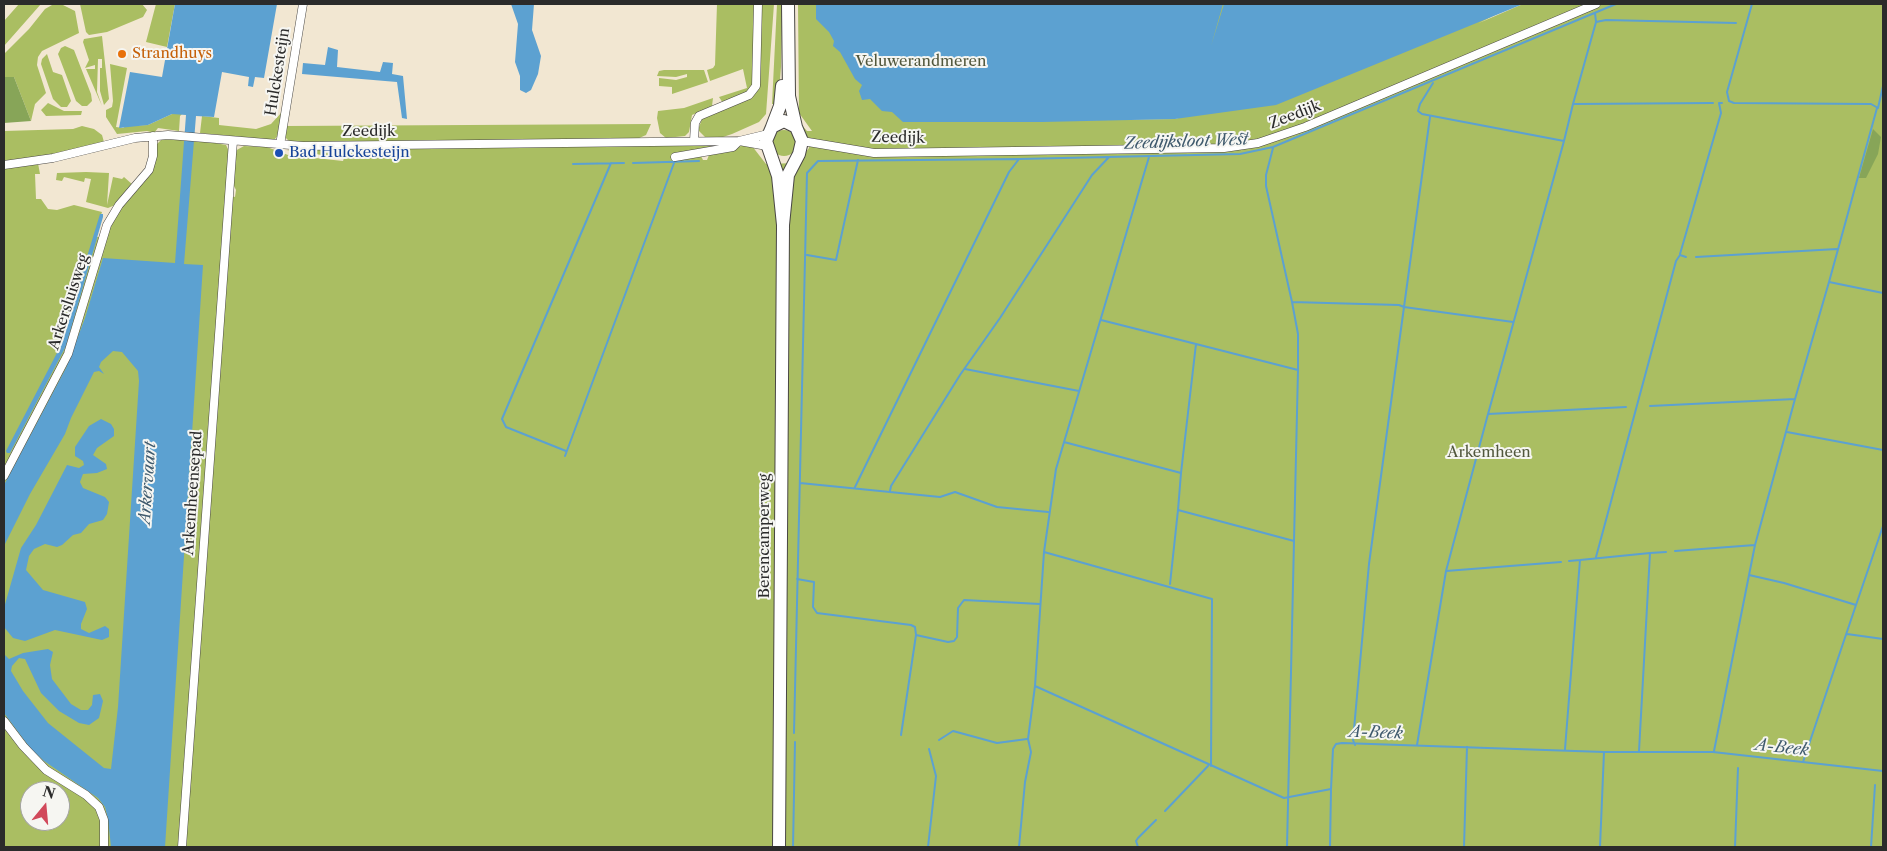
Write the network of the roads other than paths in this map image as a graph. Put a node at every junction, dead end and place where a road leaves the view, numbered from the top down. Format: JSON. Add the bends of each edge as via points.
{"nodes":[{"id":1,"x":303,"y":4,"type":"edge"},
{"id":2,"x":758,"y":4,"type":"edge"},
{"id":3,"x":788,"y":4,"type":"edge"},
{"id":4,"x":1596,"y":4,"type":"edge"},
{"id":5,"x":787,"y":61,"type":"junction"},
{"id":6,"x":796,"y":128,"type":"junction"},
{"id":7,"x":153,"y":136,"type":"junction"},
{"id":8,"x":769,"y":140,"type":"junction"},
{"id":9,"x":233,"y":141,"type":"junction"},
{"id":10,"x":694,"y":141,"type":"junction"},
{"id":11,"x":739,"y":141,"type":"junction"},
{"id":12,"x":802,"y":141,"type":"junction"},
{"id":13,"x":280,"y":145,"type":"junction"},
{"id":14,"x":675,"y":157,"type":"dead end"},
{"id":15,"x":795,"y":160,"type":"junction"},
{"id":16,"x":4,"y":165,"type":"edge"},
{"id":17,"x":783,"y":226,"type":"junction"},
{"id":18,"x":4,"y":476,"type":"edge"},
{"id":19,"x":4,"y":721,"type":"edge"},
{"id":20,"x":104,"y":847,"type":"edge"},
{"id":21,"x":182,"y":847,"type":"edge"},
{"id":22,"x":778,"y":847,"type":"edge"}],
"edges":[{"from":1,"to":13,"type":"street","name":"Hulckesteijn"},
{"from":2,"to":10,"type":"street","via":[[756,86],[752,93],[697,118]]},
{"from":3,"to":5,"type":"main road"},
{"from":4,"to":12,"type":"street","name":"Zeedijk","via":[[1305,127],[1258,143],[1205,149],[874,153]]},
{"from":5,"to":6,"type":"main road","via":[[790,107]]},
{"from":5,"to":8,"type":"main road","via":[[780,106]]},
{"from":6,"to":8,"type":"main road","via":[[784,121]]},
{"from":6,"to":12,"type":"main road"},
{"from":7,"to":9,"type":"street","name":"Zeedijk"},
{"from":7,"to":16,"type":"street","name":"Zeedijk"},
{"from":7,"to":18,"type":"street","name":"Arkersluisweg","via":[[149,170],[109,221],[68,354]]},
{"from":8,"to":11,"type":"street","name":"Zeedijk"},
{"from":8,"to":11,"type":"street","name":"Zeedijk"},
{"from":8,"to":15,"type":"main road","via":[[776,161],[784,164]]},
{"from":8,"to":17,"type":"main road","name":"Berencamperweg","via":[[778,176]]},
{"from":9,"to":13,"type":"street","name":"Zeedijk"},
{"from":9,"to":21,"type":"street","name":"Arkemheensepad"},
{"from":10,"to":11,"type":"street","name":"Zeedijk"},
{"from":10,"to":13,"type":"street","name":"Zeedijk"},
{"from":11,"to":14,"type":"street","name":"Zeedijk","via":[[734,147]]},
{"from":12,"to":15,"type":"main road"},
{"from":15,"to":17,"type":"main road","name":"Berencamperweg","via":[[788,175]]},
{"from":17,"to":22,"type":"main road","name":"Berencamperweg"},
{"from":19,"to":20,"type":"street","via":[[46,770],[86,794],[99,807],[104,820]]}]}
